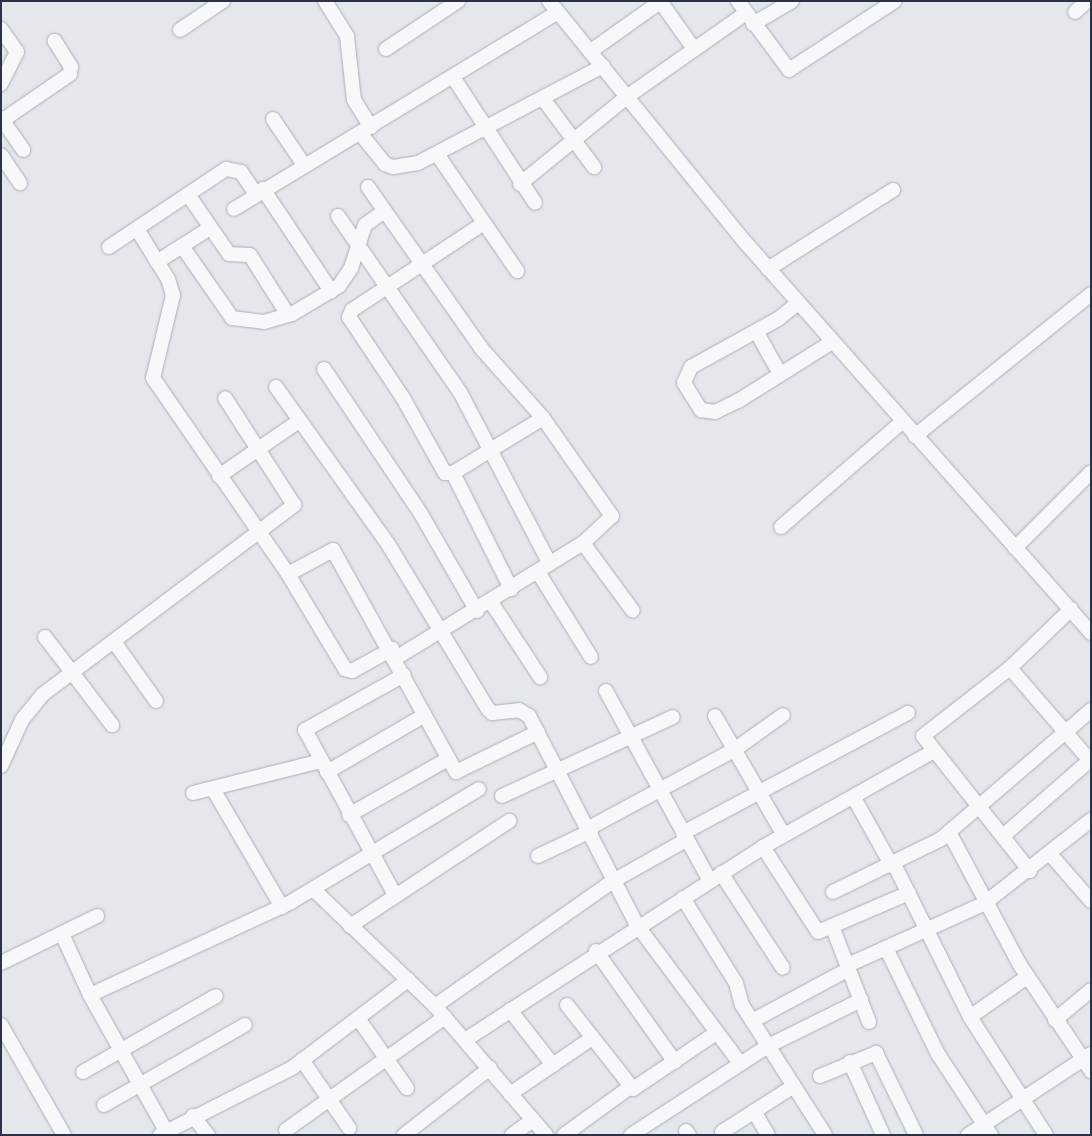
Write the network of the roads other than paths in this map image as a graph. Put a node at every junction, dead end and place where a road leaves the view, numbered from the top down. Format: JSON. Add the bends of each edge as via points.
{"nodes":[{"id":1,"x":223,"y":1,"type":"edge"},
{"id":2,"x":326,"y":1,"type":"edge"},
{"id":3,"x":458,"y":1,"type":"edge"},
{"id":4,"x":738,"y":1,"type":"edge"},
{"id":5,"x":792,"y":1,"type":"edge"},
{"id":6,"x":895,"y":1,"type":"edge"},
{"id":7,"x":1087,"y":1,"type":"edge"},
{"id":8,"x":660,"y":2,"type":"edge"},
{"id":9,"x":553,"y":6,"type":"edge"},
{"id":10,"x":1075,"y":12,"type":"dead end"},
{"id":11,"x":750,"y":18,"type":"junction"},
{"id":12,"x":1,"y":29,"type":"edge"},
{"id":13,"x":180,"y":30,"type":"dead end"},
{"id":14,"x":55,"y":41,"type":"dead end"},
{"id":15,"x":386,"y":49,"type":"dead end"},
{"id":16,"x":694,"y":49,"type":"junction"},
{"id":17,"x":591,"y":52,"type":"junction"},
{"id":18,"x":603,"y":66,"type":"junction"},
{"id":19,"x":453,"y":77,"type":"junction"},
{"id":20,"x":1,"y":84,"type":"edge"},
{"id":21,"x":628,"y":96,"type":"junction"},
{"id":22,"x":544,"y":100,"type":"junction"},
{"id":23,"x":2,"y":119,"type":"edge"},
{"id":24,"x":273,"y":119,"type":"dead end"},
{"id":25,"x":366,"y":130,"type":"junction"},
{"id":26,"x":486,"y":130,"type":"junction"},
{"id":27,"x":575,"y":142,"type":"junction"},
{"id":28,"x":23,"y":150,"type":"dead end"},
{"id":29,"x":437,"y":154,"type":"junction"},
{"id":30,"x":1,"y":155,"type":"edge"},
{"id":31,"x":304,"y":165,"type":"junction"},
{"id":32,"x":594,"y":167,"type":"dead end"},
{"id":33,"x":20,"y":183,"type":"dead end"},
{"id":34,"x":520,"y":184,"type":"junction"},
{"id":35,"x":368,"y":187,"type":"dead end"},
{"id":36,"x":893,"y":190,"type":"dead end"},
{"id":37,"x":260,"y":192,"type":"junction"},
{"id":38,"x":189,"y":196,"type":"junction"},
{"id":39,"x":535,"y":203,"type":"dead end"},
{"id":40,"x":234,"y":209,"type":"dead end"},
{"id":41,"x":384,"y":211,"type":"junction"},
{"id":42,"x":338,"y":216,"type":"dead end"},
{"id":43,"x":484,"y":224,"type":"junction"},
{"id":44,"x":210,"y":228,"type":"junction"},
{"id":45,"x":138,"y":230,"type":"junction"},
{"id":46,"x":357,"y":244,"type":"junction"},
{"id":47,"x":182,"y":246,"type":"junction"},
{"id":48,"x":109,"y":247,"type":"dead end"},
{"id":49,"x":158,"y":262,"type":"junction"},
{"id":50,"x":420,"y":266,"type":"junction"},
{"id":51,"x":768,"y":269,"type":"junction"},
{"id":52,"x":517,"y":271,"type":"dead end"},
{"id":53,"x":387,"y":289,"type":"junction"},
{"id":54,"x":331,"y":291,"type":"junction"},
{"id":55,"x":1091,"y":294,"type":"edge"},
{"id":56,"x":798,"y":303,"type":"junction"},
{"id":57,"x":288,"y":315,"type":"junction"},
{"id":58,"x":756,"y":331,"type":"junction"},
{"id":59,"x":832,"y":342,"type":"junction"},
{"id":60,"x":324,"y":369,"type":"dead end"},
{"id":61,"x":780,"y":374,"type":"junction"},
{"id":62,"x":276,"y":387,"type":"dead end"},
{"id":63,"x":225,"y":398,"type":"dead end"},
{"id":64,"x":543,"y":418,"type":"junction"},
{"id":65,"x":299,"y":421,"type":"junction"},
{"id":66,"x":902,"y":422,"type":"junction"},
{"id":67,"x":915,"y":436,"type":"junction"},
{"id":68,"x":259,"y":448,"type":"junction"},
{"id":69,"x":492,"y":449,"type":"junction"},
{"id":70,"x":1091,"y":472,"type":"edge"},
{"id":71,"x":453,"y":473,"type":"junction"},
{"id":72,"x":219,"y":476,"type":"junction"},
{"id":73,"x":781,"y":527,"type":"dead end"},
{"id":74,"x":257,"y":530,"type":"junction"},
{"id":75,"x":583,"y":543,"type":"junction"},
{"id":76,"x":1015,"y":548,"type":"junction"},
{"id":77,"x":544,"y":568,"type":"junction"},
{"id":78,"x":288,"y":574,"type":"junction"},
{"id":79,"x":511,"y":589,"type":"junction"},
{"id":80,"x":491,"y":602,"type":"junction"},
{"id":81,"x":1070,"y":609,"type":"junction"},
{"id":82,"x":477,"y":611,"type":"junction"},
{"id":83,"x":633,"y":611,"type":"dead end"},
{"id":84,"x":440,"y":633,"type":"junction"},
{"id":85,"x":1091,"y":633,"type":"edge"},
{"id":86,"x":45,"y":637,"type":"dead end"},
{"id":87,"x":115,"y":643,"type":"junction"},
{"id":88,"x":394,"y":654,"type":"junction"},
{"id":89,"x":591,"y":657,"type":"dead end"},
{"id":90,"x":1010,"y":668,"type":"junction"},
{"id":91,"x":72,"y":673,"type":"junction"},
{"id":92,"x":404,"y":675,"type":"junction"},
{"id":93,"x":540,"y":677,"type":"dead end"},
{"id":94,"x":606,"y":691,"type":"dead end"},
{"id":95,"x":156,"y":701,"type":"dead end"},
{"id":96,"x":1091,"y":710,"type":"edge"},
{"id":97,"x":908,"y":713,"type":"dead end"},
{"id":98,"x":425,"y":715,"type":"junction"},
{"id":99,"x":783,"y":715,"type":"dead end"},
{"id":100,"x":715,"y":716,"type":"dead end"},
{"id":101,"x":673,"y":717,"type":"dead end"},
{"id":102,"x":112,"y":726,"type":"dead end"},
{"id":103,"x":538,"y":732,"type":"junction"},
{"id":104,"x":1065,"y":733,"type":"junction"},
{"id":105,"x":630,"y":738,"type":"junction"},
{"id":106,"x":734,"y":750,"type":"junction"},
{"id":107,"x":932,"y":752,"type":"junction"},
{"id":108,"x":448,"y":759,"type":"junction"},
{"id":109,"x":1090,"y":762,"type":"edge"},
{"id":110,"x":1,"y":766,"type":"edge"},
{"id":111,"x":324,"y":767,"type":"junction"},
{"id":112,"x":559,"y":770,"type":"junction"},
{"id":113,"x":213,"y":789,"type":"junction"},
{"id":114,"x":480,"y":789,"type":"dead end"},
{"id":115,"x":659,"y":790,"type":"junction"},
{"id":116,"x":760,"y":792,"type":"junction"},
{"id":117,"x":193,"y":793,"type":"dead end"},
{"id":118,"x":502,"y":796,"type":"dead end"},
{"id":119,"x":854,"y":798,"type":"junction"},
{"id":120,"x":980,"y":808,"type":"junction"},
{"id":121,"x":349,"y":815,"type":"junction"},
{"id":122,"x":1091,"y":820,"type":"edge"},
{"id":123,"x":509,"y":821,"type":"dead end"},
{"id":124,"x":590,"y":829,"type":"junction"},
{"id":125,"x":949,"y":832,"type":"junction"},
{"id":126,"x":783,"y":834,"type":"junction"},
{"id":127,"x":684,"y":836,"type":"junction"},
{"id":128,"x":1002,"y":836,"type":"junction"},
{"id":129,"x":763,"y":847,"type":"junction"},
{"id":130,"x":1050,"y":854,"type":"junction"},
{"id":131,"x":372,"y":855,"type":"junction"},
{"id":132,"x":538,"y":856,"type":"dead end"},
{"id":133,"x":893,"y":865,"type":"junction"},
{"id":134,"x":1030,"y":871,"type":"junction"},
{"id":135,"x":715,"y":877,"type":"junction"},
{"id":136,"x":613,"y":881,"type":"junction"},
{"id":137,"x":314,"y":890,"type":"junction"},
{"id":138,"x":833,"y":892,"type":"dead end"},
{"id":139,"x":909,"y":893,"type":"junction"},
{"id":140,"x":395,"y":895,"type":"junction"},
{"id":141,"x":682,"y":898,"type":"junction"},
{"id":142,"x":1091,"y":901,"type":"edge"},
{"id":143,"x":985,"y":903,"type":"junction"},
{"id":144,"x":282,"y":907,"type":"junction"},
{"id":145,"x":97,"y":916,"type":"dead end"},
{"id":146,"x":637,"y":924,"type":"junction"},
{"id":147,"x":350,"y":926,"type":"junction"},
{"id":148,"x":832,"y":926,"type":"junction"},
{"id":149,"x":926,"y":930,"type":"junction"},
{"id":150,"x":62,"y":934,"type":"junction"},
{"id":151,"x":886,"y":948,"type":"junction"},
{"id":152,"x":596,"y":951,"type":"junction"},
{"id":153,"x":1,"y":963,"type":"edge"},
{"id":154,"x":848,"y":967,"type":"junction"},
{"id":155,"x":783,"y":968,"type":"dead end"},
{"id":156,"x":1027,"y":977,"type":"junction"},
{"id":157,"x":408,"y":980,"type":"junction"},
{"id":158,"x":1091,"y":990,"type":"edge"},
{"id":159,"x":90,"y":995,"type":"junction"},
{"id":160,"x":216,"y":996,"type":"dead end"},
{"id":161,"x":861,"y":1000,"type":"junction"},
{"id":162,"x":566,"y":1005,"type":"dead end"},
{"id":163,"x":435,"y":1006,"type":"junction"},
{"id":164,"x":510,"y":1010,"type":"junction"},
{"id":165,"x":445,"y":1017,"type":"junction"},
{"id":166,"x":970,"y":1017,"type":"junction"},
{"id":167,"x":360,"y":1020,"type":"junction"},
{"id":168,"x":752,"y":1020,"type":"junction"},
{"id":169,"x":1056,"y":1020,"type":"junction"},
{"id":170,"x":869,"y":1022,"type":"dead end"},
{"id":171,"x":1,"y":1025,"type":"edge"},
{"id":172,"x":245,"y":1025,"type":"dead end"},
{"id":173,"x":716,"y":1034,"type":"junction"},
{"id":174,"x":592,"y":1038,"type":"junction"},
{"id":175,"x":465,"y":1040,"type":"junction"},
{"id":176,"x":768,"y":1046,"type":"junction"},
{"id":177,"x":121,"y":1050,"type":"junction"},
{"id":178,"x":1087,"y":1057,"type":"edge"},
{"id":179,"x":302,"y":1060,"type":"junction"},
{"id":180,"x":387,"y":1061,"type":"junction"},
{"id":181,"x":675,"y":1062,"type":"junction"},
{"id":182,"x":850,"y":1062,"type":"junction"},
{"id":183,"x":740,"y":1063,"type":"junction"},
{"id":184,"x":553,"y":1064,"type":"junction"},
{"id":185,"x":490,"y":1068,"type":"junction"},
{"id":186,"x":1091,"y":1071,"type":"edge"},
{"id":187,"x":83,"y":1072,"type":"dead end"},
{"id":188,"x":820,"y":1076,"type":"dead end"},
{"id":189,"x":140,"y":1086,"type":"junction"},
{"id":190,"x":794,"y":1086,"type":"junction"},
{"id":191,"x":630,"y":1087,"type":"junction"},
{"id":192,"x":407,"y":1088,"type":"dead end"},
{"id":193,"x":510,"y":1094,"type":"junction"},
{"id":194,"x":1024,"y":1099,"type":"junction"},
{"id":195,"x":332,"y":1100,"type":"junction"},
{"id":196,"x":104,"y":1105,"type":"dead end"},
{"id":197,"x":754,"y":1111,"type":"junction"},
{"id":198,"x":193,"y":1116,"type":"junction"},
{"id":199,"x":533,"y":1120,"type":"junction"},
{"id":200,"x":350,"y":1128,"type":"dead end"},
{"id":201,"x":286,"y":1130,"type":"dead end"},
{"id":202,"x":988,"y":1130,"type":"edge"},
{"id":203,"x":722,"y":1132,"type":"dead end"},
{"id":204,"x":163,"y":1133,"type":"edge"},
{"id":205,"x":64,"y":1135,"type":"edge"},
{"id":206,"x":208,"y":1135,"type":"edge"},
{"id":207,"x":404,"y":1135,"type":"edge"},
{"id":208,"x":512,"y":1135,"type":"edge"},
{"id":209,"x":546,"y":1135,"type":"edge"},
{"id":210,"x":564,"y":1135,"type":"edge"},
{"id":211,"x":631,"y":1135,"type":"edge"},
{"id":212,"x":768,"y":1135,"type":"edge"},
{"id":213,"x":825,"y":1135,"type":"edge"},
{"id":214,"x":883,"y":1135,"type":"edge"},
{"id":215,"x":916,"y":1135,"type":"edge"},
{"id":216,"x":968,"y":1135,"type":"edge"},
{"id":217,"x":1046,"y":1135,"type":"edge"}],
"edges":[{"from":1,"to":13,"type":"street"},
{"from":2,"to":25,"type":"street","via":[[347,36],[354,100]]},
{"from":3,"to":15,"type":"street"},
{"from":4,"to":11,"type":"street"},
{"from":5,"to":11,"type":"street"},
{"from":6,"to":11,"type":"street","via":[[789,70]]},
{"from":7,"to":10,"type":"street"},
{"from":8,"to":16,"type":"street"},
{"from":8,"to":17,"type":"street"},
{"from":9,"to":17,"type":"street"},
{"from":9,"to":19,"type":"street"},
{"from":11,"to":16,"type":"street"},
{"from":12,"to":20,"type":"street","via":[[17,52]]},
{"from":14,"to":23,"type":"street","via":[[71,67],[70,74]]},
{"from":16,"to":21,"type":"street"},
{"from":17,"to":18,"type":"street"},
{"from":18,"to":21,"type":"street"},
{"from":18,"to":22,"type":"street"},
{"from":19,"to":25,"type":"street"},
{"from":19,"to":26,"type":"street"},
{"from":21,"to":27,"type":"street"},
{"from":21,"to":51,"type":"street"},
{"from":22,"to":26,"type":"street"},
{"from":22,"to":27,"type":"street"},
{"from":23,"to":28,"type":"street"},
{"from":24,"to":31,"type":"street"},
{"from":25,"to":29,"type":"street","via":[[379,158],[393,168]]},
{"from":25,"to":31,"type":"street"},
{"from":26,"to":29,"type":"street"},
{"from":26,"to":34,"type":"street"},
{"from":27,"to":32,"type":"street"},
{"from":27,"to":34,"type":"street"},
{"from":29,"to":43,"type":"street"},
{"from":30,"to":33,"type":"street"},
{"from":31,"to":37,"type":"street"},
{"from":34,"to":39,"type":"street"},
{"from":35,"to":41,"type":"street"},
{"from":36,"to":51,"type":"street"},
{"from":37,"to":38,"type":"street","via":[[241,172],[226,169]]},
{"from":37,"to":40,"type":"street"},
{"from":37,"to":54,"type":"street"},
{"from":38,"to":44,"type":"street"},
{"from":38,"to":45,"type":"street"},
{"from":41,"to":46,"type":"street","via":[[365,225]]},
{"from":41,"to":50,"type":"street"},
{"from":42,"to":46,"type":"street"},
{"from":43,"to":50,"type":"street"},
{"from":43,"to":52,"type":"street"},
{"from":44,"to":47,"type":"street"},
{"from":44,"to":57,"type":"street","via":[[229,254],[250,255]]},
{"from":45,"to":48,"type":"street"},
{"from":45,"to":49,"type":"street"},
{"from":46,"to":53,"type":"street"},
{"from":46,"to":54,"type":"street","via":[[346,278]]},
{"from":47,"to":49,"type":"street"},
{"from":47,"to":57,"type":"street","via":[[232,318],[264,322]]},
{"from":49,"to":72,"type":"street","via":[[173,296],[161,354],[151,372]]},
{"from":50,"to":53,"type":"street"},
{"from":50,"to":64,"type":"street","via":[[481,348]]},
{"from":51,"to":56,"type":"street"},
{"from":53,"to":69,"type":"street","via":[[460,392]]},
{"from":53,"to":71,"type":"street","via":[[352,310],[349,317],[403,398],[442,469]]},
{"from":54,"to":57,"type":"street"},
{"from":55,"to":67,"type":"street"},
{"from":56,"to":58,"type":"street"},
{"from":56,"to":59,"type":"street"},
{"from":58,"to":61,"type":"street"},
{"from":58,"to":61,"type":"street","via":[[691,368],[684,383],[687,391],[701,410],[714,412]]},
{"from":59,"to":61,"type":"street"},
{"from":59,"to":66,"type":"street"},
{"from":60,"to":82,"type":"street","via":[[421,514]]},
{"from":62,"to":65,"type":"street"},
{"from":63,"to":68,"type":"street"},
{"from":64,"to":69,"type":"street"},
{"from":64,"to":75,"type":"street","via":[[611,511],[610,520]]},
{"from":65,"to":68,"type":"street"},
{"from":65,"to":84,"type":"street","via":[[388,544]]},
{"from":66,"to":67,"type":"street"},
{"from":66,"to":73,"type":"street"},
{"from":67,"to":76,"type":"street"},
{"from":68,"to":72,"type":"street"},
{"from":68,"to":74,"type":"street","via":[[294,505]]},
{"from":69,"to":71,"type":"street"},
{"from":69,"to":77,"type":"street"},
{"from":70,"to":76,"type":"street"},
{"from":71,"to":79,"type":"street"},
{"from":72,"to":74,"type":"street"},
{"from":74,"to":78,"type":"street"},
{"from":74,"to":87,"type":"street"},
{"from":75,"to":77,"type":"street"},
{"from":75,"to":83,"type":"street"},
{"from":76,"to":81,"type":"street"},
{"from":77,"to":79,"type":"street"},
{"from":77,"to":89,"type":"street"},
{"from":78,"to":88,"type":"street","via":[[345,669],[352,671]]},
{"from":78,"to":88,"type":"street","via":[[333,550]]},
{"from":79,"to":80,"type":"street"},
{"from":80,"to":82,"type":"street"},
{"from":80,"to":93,"type":"street"},
{"from":81,"to":85,"type":"street"},
{"from":81,"to":90,"type":"street"},
{"from":82,"to":84,"type":"street"},
{"from":84,"to":88,"type":"street"},
{"from":84,"to":103,"type":"street","via":[[488,709],[497,714],[525,712]]},
{"from":86,"to":91,"type":"street"},
{"from":87,"to":91,"type":"street"},
{"from":87,"to":95,"type":"street"},
{"from":88,"to":92,"type":"street"},
{"from":90,"to":104,"type":"street"},
{"from":90,"to":107,"type":"street","via":[[923,736]]},
{"from":91,"to":102,"type":"street"},
{"from":91,"to":110,"type":"street","via":[[31,706]]},
{"from":92,"to":98,"type":"street"},
{"from":92,"to":111,"type":"street","via":[[307,726],[306,734]]},
{"from":94,"to":105,"type":"street"},
{"from":96,"to":104,"type":"street"},
{"from":97,"to":116,"type":"street"},
{"from":98,"to":108,"type":"street"},
{"from":98,"to":111,"type":"street"},
{"from":99,"to":106,"type":"street"},
{"from":100,"to":106,"type":"street"},
{"from":101,"to":105,"type":"street"},
{"from":103,"to":108,"type":"street","via":[[459,773]]},
{"from":103,"to":112,"type":"street"},
{"from":104,"to":109,"type":"street"},
{"from":104,"to":120,"type":"street"},
{"from":105,"to":112,"type":"street"},
{"from":105,"to":115,"type":"street"},
{"from":106,"to":115,"type":"street"},
{"from":106,"to":116,"type":"street"},
{"from":107,"to":119,"type":"street"},
{"from":107,"to":120,"type":"street"},
{"from":108,"to":121,"type":"street"},
{"from":109,"to":128,"type":"street"},
{"from":111,"to":113,"type":"street"},
{"from":111,"to":121,"type":"street"},
{"from":112,"to":118,"type":"street"},
{"from":112,"to":124,"type":"street"},
{"from":113,"to":117,"type":"street"},
{"from":113,"to":144,"type":"street"},
{"from":114,"to":131,"type":"street"},
{"from":115,"to":124,"type":"street"},
{"from":115,"to":127,"type":"street"},
{"from":116,"to":126,"type":"street"},
{"from":116,"to":127,"type":"street"},
{"from":119,"to":126,"type":"street"},
{"from":119,"to":133,"type":"street"},
{"from":120,"to":125,"type":"street"},
{"from":120,"to":128,"type":"street"},
{"from":121,"to":131,"type":"street"},
{"from":122,"to":130,"type":"street"},
{"from":123,"to":140,"type":"street"},
{"from":124,"to":132,"type":"street"},
{"from":124,"to":136,"type":"street"},
{"from":125,"to":133,"type":"street"},
{"from":125,"to":143,"type":"street"},
{"from":126,"to":129,"type":"street"},
{"from":127,"to":135,"type":"street"},
{"from":127,"to":136,"type":"street"},
{"from":128,"to":134,"type":"street"},
{"from":129,"to":135,"type":"street"},
{"from":129,"to":148,"type":"street","via":[[815,931]]},
{"from":130,"to":134,"type":"street"},
{"from":130,"to":142,"type":"street"},
{"from":131,"to":137,"type":"street"},
{"from":131,"to":140,"type":"street"},
{"from":133,"to":138,"type":"street"},
{"from":133,"to":139,"type":"street"},
{"from":134,"to":143,"type":"street"},
{"from":135,"to":141,"type":"street"},
{"from":135,"to":155,"type":"street"},
{"from":136,"to":146,"type":"street"},
{"from":136,"to":163,"type":"street"},
{"from":137,"to":144,"type":"street"},
{"from":137,"to":147,"type":"street"},
{"from":139,"to":148,"type":"street"},
{"from":139,"to":149,"type":"street"},
{"from":140,"to":147,"type":"street"},
{"from":141,"to":146,"type":"street"},
{"from":141,"to":168,"type":"street","via":[[736,983]]},
{"from":143,"to":149,"type":"street"},
{"from":143,"to":156,"type":"street"},
{"from":144,"to":159,"type":"street"},
{"from":145,"to":150,"type":"street"},
{"from":146,"to":152,"type":"street"},
{"from":146,"to":173,"type":"street"},
{"from":147,"to":157,"type":"street"},
{"from":148,"to":154,"type":"street"},
{"from":149,"to":151,"type":"street"},
{"from":149,"to":166,"type":"street"},
{"from":150,"to":153,"type":"street"},
{"from":150,"to":159,"type":"street"},
{"from":151,"to":154,"type":"street"},
{"from":151,"to":202,"type":"street","via":[[938,1054]]},
{"from":152,"to":164,"type":"street"},
{"from":152,"to":181,"type":"street"},
{"from":154,"to":161,"type":"street"},
{"from":154,"to":168,"type":"street"},
{"from":156,"to":166,"type":"street"},
{"from":156,"to":169,"type":"street"},
{"from":157,"to":163,"type":"street"},
{"from":157,"to":167,"type":"street"},
{"from":158,"to":169,"type":"street"},
{"from":159,"to":177,"type":"street"},
{"from":160,"to":177,"type":"street"},
{"from":161,"to":170,"type":"street"},
{"from":161,"to":176,"type":"street"},
{"from":162,"to":174,"type":"street"},
{"from":163,"to":165,"type":"street"},
{"from":164,"to":175,"type":"street"},
{"from":164,"to":184,"type":"street"},
{"from":165,"to":175,"type":"street"},
{"from":165,"to":180,"type":"street"},
{"from":166,"to":194,"type":"street"},
{"from":167,"to":179,"type":"street"},
{"from":167,"to":180,"type":"street"},
{"from":168,"to":176,"type":"street"},
{"from":169,"to":178,"type":"street"},
{"from":171,"to":205,"type":"street"},
{"from":172,"to":189,"type":"street"},
{"from":173,"to":181,"type":"street"},
{"from":173,"to":183,"type":"street"},
{"from":174,"to":184,"type":"street"},
{"from":174,"to":191,"type":"street"},
{"from":175,"to":185,"type":"street"},
{"from":176,"to":183,"type":"street"},
{"from":176,"to":190,"type":"street"},
{"from":177,"to":187,"type":"street"},
{"from":177,"to":189,"type":"street"},
{"from":178,"to":186,"type":"street"},
{"from":178,"to":194,"type":"street"},
{"from":179,"to":195,"type":"street"},
{"from":179,"to":198,"type":"street"},
{"from":180,"to":192,"type":"street"},
{"from":180,"to":195,"type":"street"},
{"from":181,"to":191,"type":"street","via":[[637,1088]]},
{"from":182,"to":188,"type":"street"},
{"from":182,"to":214,"type":"street"},
{"from":182,"to":215,"type":"street","via":[[876,1052]]},
{"from":183,"to":211,"type":"street"},
{"from":184,"to":193,"type":"street"},
{"from":185,"to":193,"type":"street"},
{"from":185,"to":207,"type":"street"},
{"from":189,"to":196,"type":"street"},
{"from":189,"to":204,"type":"street"},
{"from":190,"to":197,"type":"street"},
{"from":190,"to":213,"type":"street"},
{"from":191,"to":210,"type":"street"},
{"from":193,"to":199,"type":"street"},
{"from":194,"to":202,"type":"street"},
{"from":194,"to":217,"type":"street"},
{"from":195,"to":200,"type":"street"},
{"from":195,"to":201,"type":"street"},
{"from":197,"to":203,"type":"street"},
{"from":197,"to":212,"type":"street"},
{"from":198,"to":204,"type":"street"},
{"from":198,"to":206,"type":"street"},
{"from":199,"to":208,"type":"street"},
{"from":199,"to":209,"type":"street"},
{"from":202,"to":216,"type":"street"}]}
